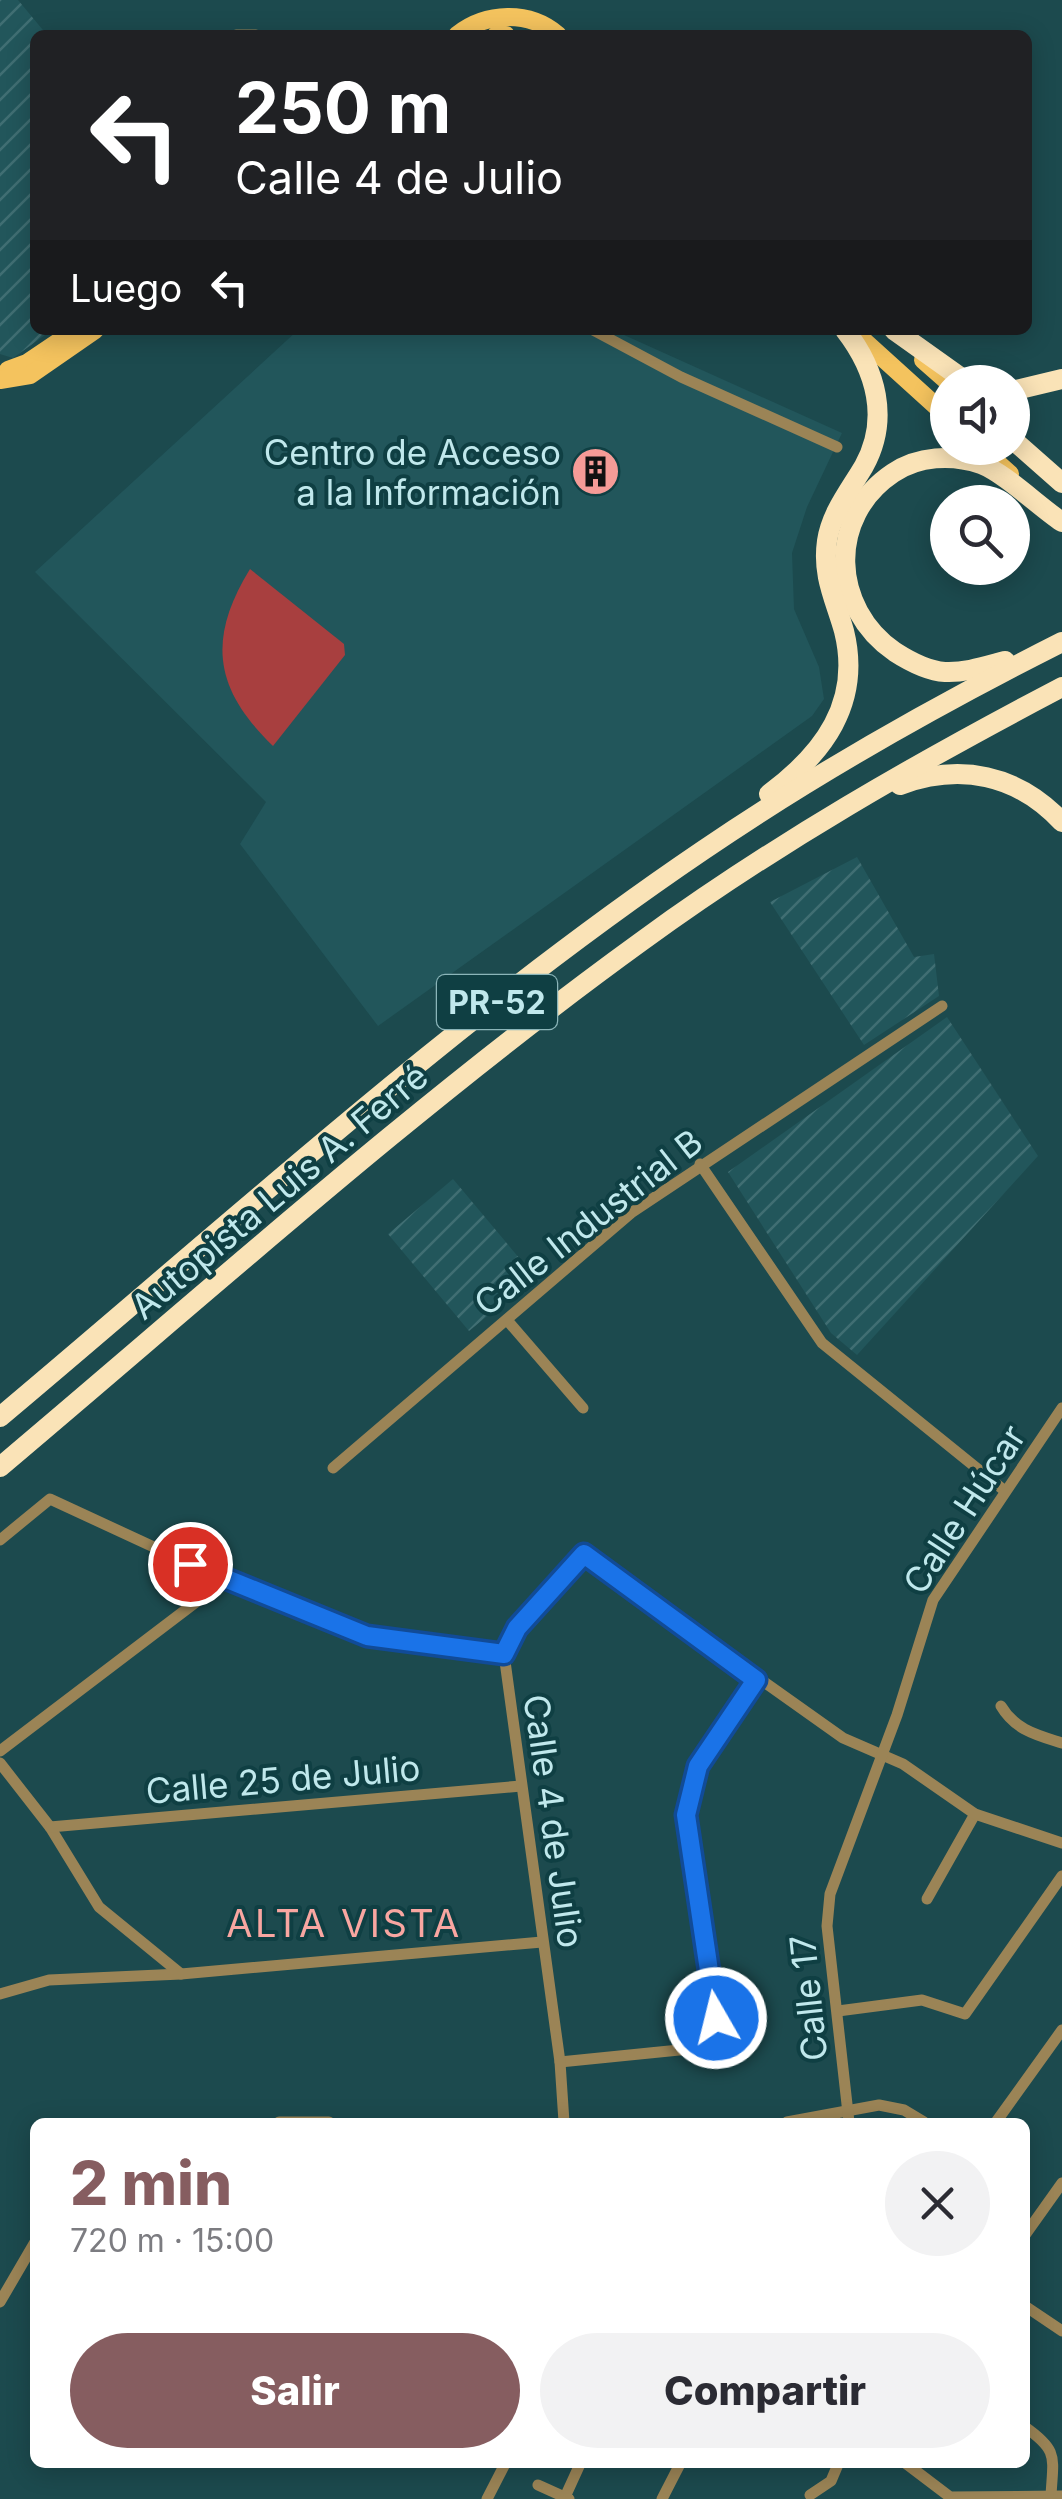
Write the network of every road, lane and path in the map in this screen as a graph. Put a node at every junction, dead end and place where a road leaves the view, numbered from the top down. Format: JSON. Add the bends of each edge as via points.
{"nodes":[{"id":1,"x":466,"y":30,"type":"edge"},
{"id":2,"x":546,"y":30,"type":"edge"},
{"id":3,"x":69,"y":335,"type":"edge"},
{"id":4,"x":89,"y":335,"type":"edge"},
{"id":5,"x":602,"y":335,"type":"edge"},
{"id":6,"x":852,"y":335,"type":"edge"},
{"id":7,"x":855,"y":335,"type":"edge"},
{"id":8,"x":897,"y":335,"type":"edge"},
{"id":9,"x":899,"y":335,"type":"edge"},
{"id":10,"x":930,"y":365,"type":"edge"},
{"id":11,"x":942,"y":365,"type":"edge"},
{"id":12,"x":0,"y":370,"type":"edge"},
{"id":13,"x":1062,"y":378,"type":"edge"},
{"id":14,"x":0,"y":380,"type":"edge"},
{"id":15,"x":1030,"y":386,"type":"edge"},
{"id":16,"x":930,"y":401,"type":"edge"},
{"id":17,"x":837,"y":447,"type":"dead end"},
{"id":18,"x":1030,"y":455,"type":"edge"},
{"id":19,"x":999,"y":465,"type":"edge"},
{"id":20,"x":1062,"y":483,"type":"edge"},
{"id":21,"x":1062,"y":522,"type":"edge"},
{"id":22,"x":1062,"y":642,"type":"edge"},
{"id":23,"x":1041,"y":652,"type":"junction"},
{"id":24,"x":1062,"y":686,"type":"edge"},
{"id":25,"x":1062,"y":822,"type":"edge"},
{"id":26,"x":778,"y":848,"type":"junction"},
{"id":27,"x":699,"y":853,"type":"junction"},
{"id":28,"x":942,"y":1006,"type":"dead end"},
{"id":29,"x":700,"y":1164,"type":"junction"},
{"id":30,"x":507,"y":1320,"type":"junction"},
{"id":31,"x":583,"y":1408,"type":"dead end"},
{"id":32,"x":1062,"y":1408,"type":"edge"},
{"id":33,"x":0,"y":1417,"type":"edge"},
{"id":34,"x":0,"y":1467,"type":"edge"},
{"id":35,"x":333,"y":1468,"type":"dead end"},
{"id":36,"x":1005,"y":1492,"type":"junction"},
{"id":37,"x":0,"y":1540,"type":"edge"},
{"id":38,"x":225,"y":1580,"type":"junction"},
{"id":39,"x":504,"y":1654,"type":"junction"},
{"id":40,"x":756,"y":1680,"type":"junction"},
{"id":41,"x":1001,"y":1706,"type":"dead end"},
{"id":42,"x":1062,"y":1743,"type":"edge"},
{"id":43,"x":0,"y":1751,"type":"edge"},
{"id":44,"x":882,"y":1756,"type":"junction"},
{"id":45,"x":0,"y":1763,"type":"edge"},
{"id":46,"x":521,"y":1786,"type":"junction"},
{"id":47,"x":975,"y":1814,"type":"junction"},
{"id":48,"x":50,"y":1827,"type":"junction"},
{"id":49,"x":1062,"y":1843,"type":"edge"},
{"id":50,"x":1062,"y":1876,"type":"edge"},
{"id":51,"x":926,"y":1899,"type":"dead end"},
{"id":52,"x":542,"y":1942,"type":"junction"},
{"id":53,"x":181,"y":1974,"type":"junction"},
{"id":54,"x":0,"y":1994,"type":"edge"},
{"id":55,"x":838,"y":2010,"type":"junction"},
{"id":56,"x":1062,"y":2030,"type":"edge"},
{"id":57,"x":560,"y":2062,"type":"junction"},
{"id":58,"x":848,"y":2117,"type":"edge"},
{"id":59,"x":564,"y":2118,"type":"edge"},
{"id":60,"x":917,"y":2118,"type":"edge"},
{"id":61,"x":999,"y":2118,"type":"edge"},
{"id":62,"x":1062,"y":2183,"type":"edge"},
{"id":63,"x":1030,"y":2228,"type":"edge"},
{"id":64,"x":30,"y":2251,"type":"edge"},
{"id":65,"x":0,"y":2302,"type":"edge"},
{"id":66,"x":1030,"y":2310,"type":"edge"},
{"id":67,"x":1062,"y":2332,"type":"edge"},
{"id":68,"x":1030,"y":2431,"type":"edge"},
{"id":69,"x":503,"y":2468,"type":"edge"},
{"id":70,"x":579,"y":2468,"type":"edge"},
{"id":71,"x":677,"y":2468,"type":"edge"},
{"id":72,"x":836,"y":2468,"type":"edge"},
{"id":73,"x":912,"y":2468,"type":"edge"},
{"id":74,"x":538,"y":2485,"type":"dead end"},
{"id":75,"x":810,"y":2495,"type":"dead end"},
{"id":76,"x":1056,"y":2496,"type":"edge"},
{"id":77,"x":567,"y":2498,"type":"edge"},
{"id":78,"x":486,"y":2499,"type":"edge"},
{"id":79,"x":662,"y":2499,"type":"edge"}],
"edges":[{"from":1,"to":2,"type":"main road","via":[[514,16]]},
{"from":3,"to":12,"type":"main road","via":[[27,364]]},
{"from":4,"to":14,"type":"main road","via":[[30,375]]},
{"from":5,"to":17,"type":"street"},
{"from":6,"to":27,"type":"highway","via":[[869,363],[878,412],[868,458],[828,538],[827,582],[846,650],[844,703],[810,760],[724,825]]},
{"from":7,"to":16,"type":"main road"},
{"from":8,"to":10,"type":"main road"},
{"from":9,"to":11,"type":"highway"},
{"from":13,"to":15,"type":"highway"},
{"from":18,"to":20,"type":"highway"},
{"from":19,"to":21,"type":"main road"},
{"from":21,"to":23,"type":"highway","via":[[983,465],[938,458],[901,467],[878,482],[855,514],[844,548],[857,612],[902,656],[943,672]]},
{"from":22,"to":23,"type":"highway","name":"Autopista Luis A. Ferré","number":"PR-52"},
{"from":23,"to":27,"type":"highway","name":"Autopista Luis A. Ferré","number":"PR-52"},
{"from":24,"to":26,"type":"highway","name":"Autopista Luis A. Ferré","number":"PR-52"},
{"from":25,"to":26,"type":"highway","via":[[1035,798],[997,779],[940,773],[894,787]]},
{"from":26,"to":34,"type":"highway","name":"Autopista Luis A. Ferré","number":"PR-52","via":[[643,940],[409,1122]]},
{"from":27,"to":33,"type":"highway","name":"Autopista Luis A. Ferré","number":"PR-52","via":[[542,966]]},
{"from":28,"to":29,"type":"street","name":"Calle Industrial B"},
{"from":29,"to":30,"type":"street","name":"Calle Industrial B","via":[[631,1213]]},
{"from":29,"to":36,"type":"street","via":[[822,1343]]},
{"from":30,"to":31,"type":"street"},
{"from":30,"to":35,"type":"street","name":"Calle Industrial B"},
{"from":32,"to":36,"type":"street","name":"Calle Húcar"},
{"from":36,"to":44,"type":"street","name":"Calle Húcar","via":[[932,1600]]},
{"from":37,"to":38,"type":"street","via":[[50,1499]]},
{"from":38,"to":39,"type":"street","via":[[367,1636]]},
{"from":38,"to":43,"type":"street"},
{"from":39,"to":40,"type":"street","name":"Calle 4 de Julio","via":[[517,1628],[584,1554]]},
{"from":39,"to":46,"type":"street","name":"Calle 4 de Julio"},
{"from":40,"to":44,"type":"street","name":"Calle 4 de Julio"},
{"from":40,"to":57,"type":"street","via":[[698,1766],[686,1815],[716,2018],[712,2032],[699,2048]]},
{"from":41,"to":42,"type":"street","via":[[1025,1731]]},
{"from":44,"to":47,"type":"street","name":"Calle 4 de Julio"},
{"from":44,"to":55,"type":"street","name":"Calle 17","via":[[830,1894],[826,1926]]},
{"from":45,"to":48,"type":"street"},
{"from":46,"to":48,"type":"street","name":"Calle 25 de Julio"},
{"from":46,"to":52,"type":"street","name":"Calle 4 de Julio"},
{"from":47,"to":49,"type":"street","name":"Calle 4 de Julio"},
{"from":47,"to":51,"type":"street"},
{"from":48,"to":53,"type":"street","via":[[100,1906]]},
{"from":50,"to":55,"type":"street","via":[[965,2014],[922,2000]]},
{"from":52,"to":53,"type":"street"},
{"from":52,"to":57,"type":"street","name":"Calle 4 de Julio"},
{"from":53,"to":54,"type":"street","via":[[49,1980]]},
{"from":55,"to":58,"type":"street","name":"Calle 17"},
{"from":56,"to":61,"type":"street"},
{"from":57,"to":59,"type":"street","name":"Calle 4 de Julio"},
{"from":58,"to":60,"type":"street","via":[[879,2105]]},
{"from":62,"to":63,"type":"street"},
{"from":64,"to":65,"type":"street"},
{"from":66,"to":67,"type":"street"},
{"from":68,"to":76,"type":"street","via":[[1053,2453]]},
{"from":69,"to":78,"type":"street"},
{"from":70,"to":77,"type":"street"},
{"from":71,"to":79,"type":"street"},
{"from":72,"to":75,"type":"street","via":[[831,2481]]},
{"from":73,"to":76,"type":"street","via":[[950,2497]]},
{"from":74,"to":77,"type":"street"}]}
